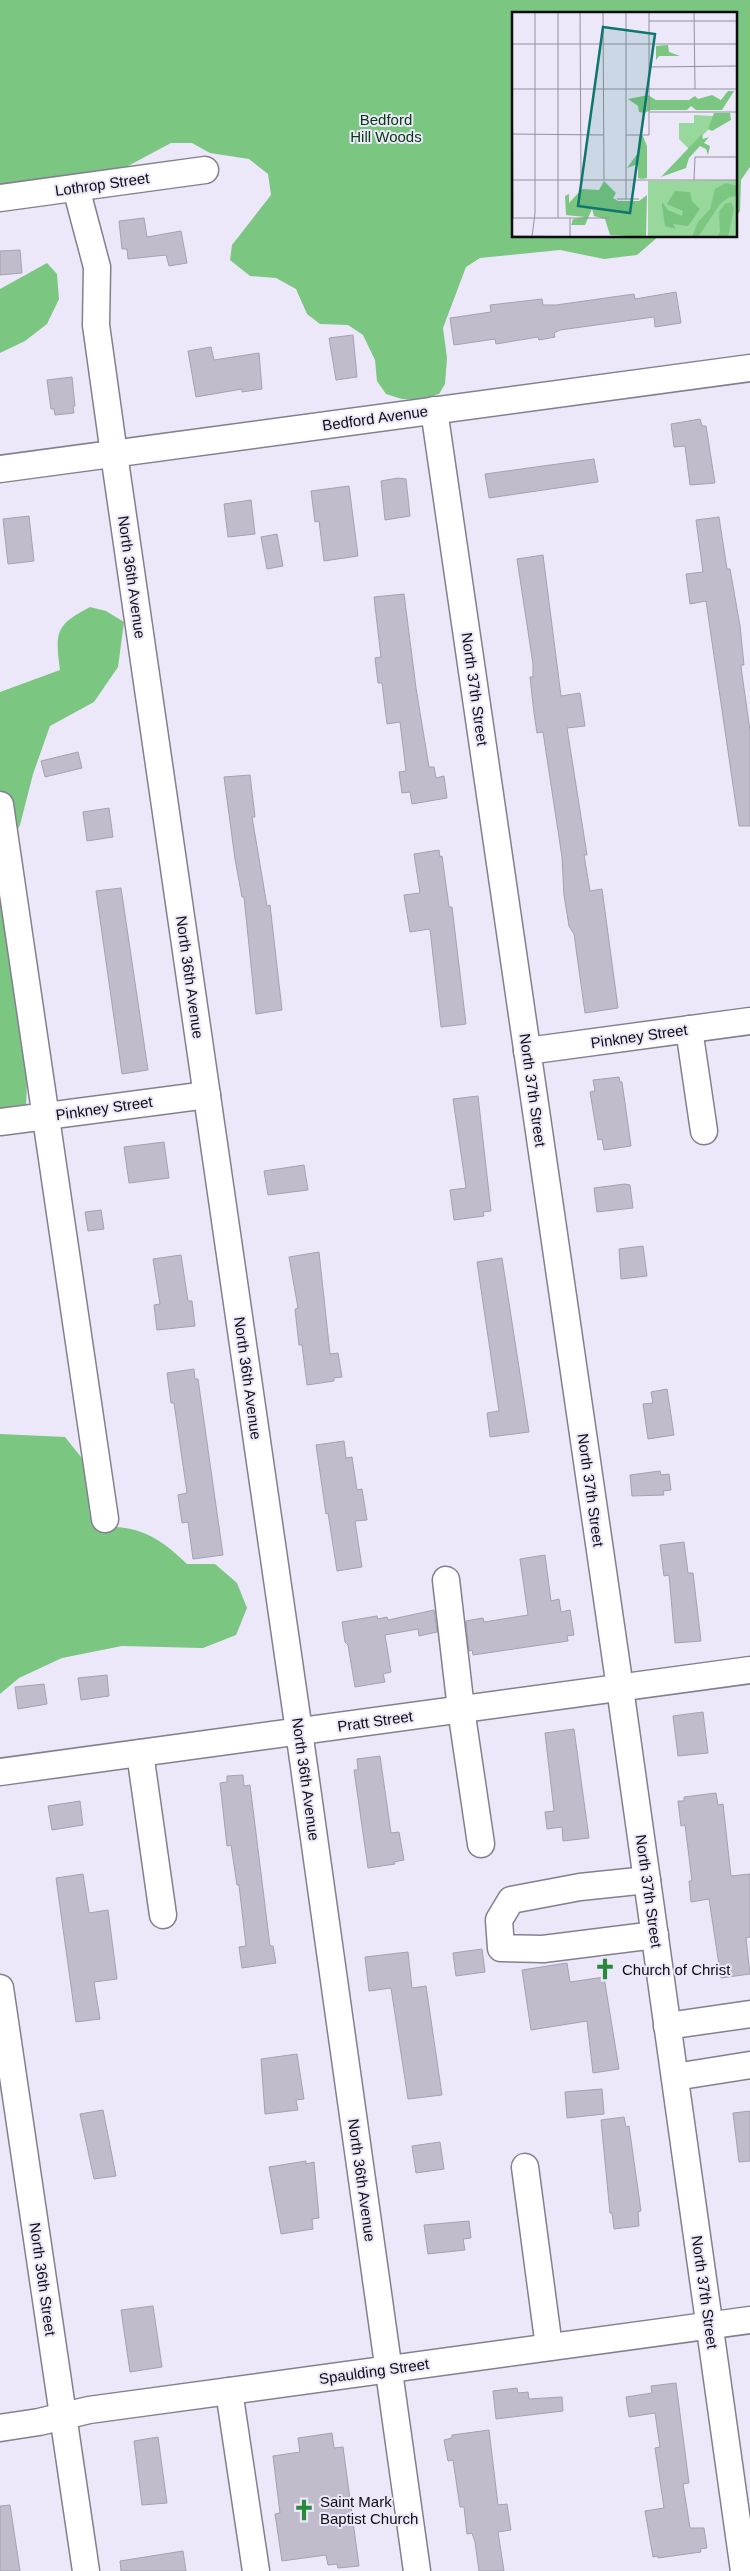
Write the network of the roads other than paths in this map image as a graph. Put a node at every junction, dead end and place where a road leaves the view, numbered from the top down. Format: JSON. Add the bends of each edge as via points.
{"nodes":[{"id":1,"x":205,"y":170,"type":"dead end"},
{"id":2,"x":76,"y":188,"type":"junction"},
{"id":3,"x":0,"y":198,"type":"edge"},
{"id":4,"x":750,"y":368,"type":"edge"},
{"id":5,"x":434,"y":410,"type":"junction"},
{"id":6,"x":114,"y":454,"type":"junction"},
{"id":7,"x":0,"y":469,"type":"edge"},
{"id":8,"x":0,"y":805,"type":"edge"},
{"id":9,"x":750,"y":1021,"type":"edge"},
{"id":10,"x":689,"y":1029,"type":"junction"},
{"id":11,"x":527,"y":1051,"type":"junction"},
{"id":12,"x":207,"y":1095,"type":"junction"},
{"id":13,"x":44,"y":1116,"type":"junction"},
{"id":14,"x":0,"y":1122,"type":"edge"},
{"id":15,"x":704,"y":1130,"type":"dead end"},
{"id":16,"x":105,"y":1519,"type":"dead end"},
{"id":17,"x":446,"y":1580,"type":"dead end"},
{"id":18,"x":750,"y":1670,"type":"edge"},
{"id":19,"x":620,"y":1688,"type":"junction"},
{"id":20,"x":461,"y":1709,"type":"junction"},
{"id":21,"x":299,"y":1731,"type":"junction"},
{"id":22,"x":140,"y":1753,"type":"junction"},
{"id":23,"x":0,"y":1772,"type":"edge"},
{"id":24,"x":482,"y":1844,"type":"dead end"},
{"id":25,"x":647,"y":1880,"type":"junction"},
{"id":26,"x":163,"y":1915,"type":"dead end"},
{"id":27,"x":655,"y":1935,"type":"junction"},
{"id":28,"x":0,"y":1988,"type":"edge"},
{"id":29,"x":750,"y":2014,"type":"edge"},
{"id":30,"x":667,"y":2026,"type":"junction"},
{"id":31,"x":750,"y":2066,"type":"edge"},
{"id":32,"x":674,"y":2077,"type":"junction"},
{"id":33,"x":8,"y":2102,"type":"edge"},
{"id":34,"x":525,"y":2167,"type":"dead end"},
{"id":35,"x":750,"y":2320,"type":"edge"},
{"id":36,"x":710,"y":2326,"type":"junction"},
{"id":37,"x":550,"y":2347,"type":"junction"},
{"id":38,"x":389,"y":2369,"type":"junction"},
{"id":39,"x":230,"y":2391,"type":"junction"},
{"id":40,"x":63,"y":2416,"type":"junction"},
{"id":41,"x":0,"y":2428,"type":"edge"},
{"id":42,"x":86,"y":2571,"type":"edge"},
{"id":43,"x":256,"y":2571,"type":"edge"},
{"id":44,"x":417,"y":2571,"type":"edge"},
{"id":45,"x":744,"y":2571,"type":"edge"}],
"edges":[{"from":1,"to":2,"type":"street","name":"Lothrop Street"},
{"from":2,"to":3,"type":"street","name":"Lothrop Street"},
{"from":2,"to":6,"type":"street","name":"North 36th Avenue","via":[[97,267],[96,325]]},
{"from":4,"to":5,"type":"street","name":"Bedford Avenue"},
{"from":5,"to":6,"type":"street","name":"Bedford Avenue"},
{"from":5,"to":11,"type":"street","name":"North 37th Street"},
{"from":6,"to":7,"type":"street","name":"Bedford Avenue"},
{"from":6,"to":12,"type":"street","name":"North 36th Avenue"},
{"from":8,"to":13,"type":"street"},
{"from":9,"to":10,"type":"street","name":"Pinkney Street"},
{"from":10,"to":11,"type":"street","name":"Pinkney Street"},
{"from":10,"to":15,"type":"street"},
{"from":11,"to":19,"type":"street","name":"North 37th Street"},
{"from":12,"to":13,"type":"street","name":"Pinkney Street"},
{"from":12,"to":21,"type":"street","name":"North 36th Avenue"},
{"from":13,"to":14,"type":"street","name":"Pinkney Street"},
{"from":13,"to":16,"type":"street"},
{"from":17,"to":20,"type":"street"},
{"from":18,"to":19,"type":"street","name":"Pratt Street"},
{"from":19,"to":20,"type":"street","name":"Pratt Street"},
{"from":19,"to":25,"type":"street","name":"North 37th Street"},
{"from":20,"to":21,"type":"street","name":"Pratt Street"},
{"from":20,"to":24,"type":"street"},
{"from":21,"to":22,"type":"street","name":"Pratt Street"},
{"from":21,"to":38,"type":"street","name":"North 36th Avenue"},
{"from":22,"to":23,"type":"street","name":"Pratt Street"},
{"from":22,"to":26,"type":"street"},
{"from":25,"to":27,"type":"street","name":"North 37th Street"},
{"from":25,"to":27,"type":"street","via":[[580,1887],[511,1900],[499,1920],[501,1948],[543,1949]]},
{"from":27,"to":30,"type":"street","name":"North 37th Street"},
{"from":28,"to":33,"type":"street","name":"North 36th Street"},
{"from":29,"to":30,"type":"street"},
{"from":30,"to":32,"type":"street","name":"North 37th Street"},
{"from":31,"to":32,"type":"street"},
{"from":32,"to":36,"type":"street","name":"North 37th Street"},
{"from":33,"to":40,"type":"street","name":"North 36th Street"},
{"from":34,"to":37,"type":"street"},
{"from":35,"to":36,"type":"street","name":"Spaulding Street"},
{"from":36,"to":37,"type":"street","name":"Spaulding Street"},
{"from":36,"to":45,"type":"street","name":"North 37th Street"},
{"from":37,"to":38,"type":"street","name":"Spaulding Street"},
{"from":38,"to":39,"type":"street","name":"Spaulding Street"},
{"from":38,"to":44,"type":"street","name":"North 36th Avenue"},
{"from":39,"to":40,"type":"street","name":"Spaulding Street"},
{"from":39,"to":43,"type":"street"},
{"from":40,"to":41,"type":"street","name":"Spaulding Street"},
{"from":40,"to":42,"type":"street","name":"North 36th Street"}]}
